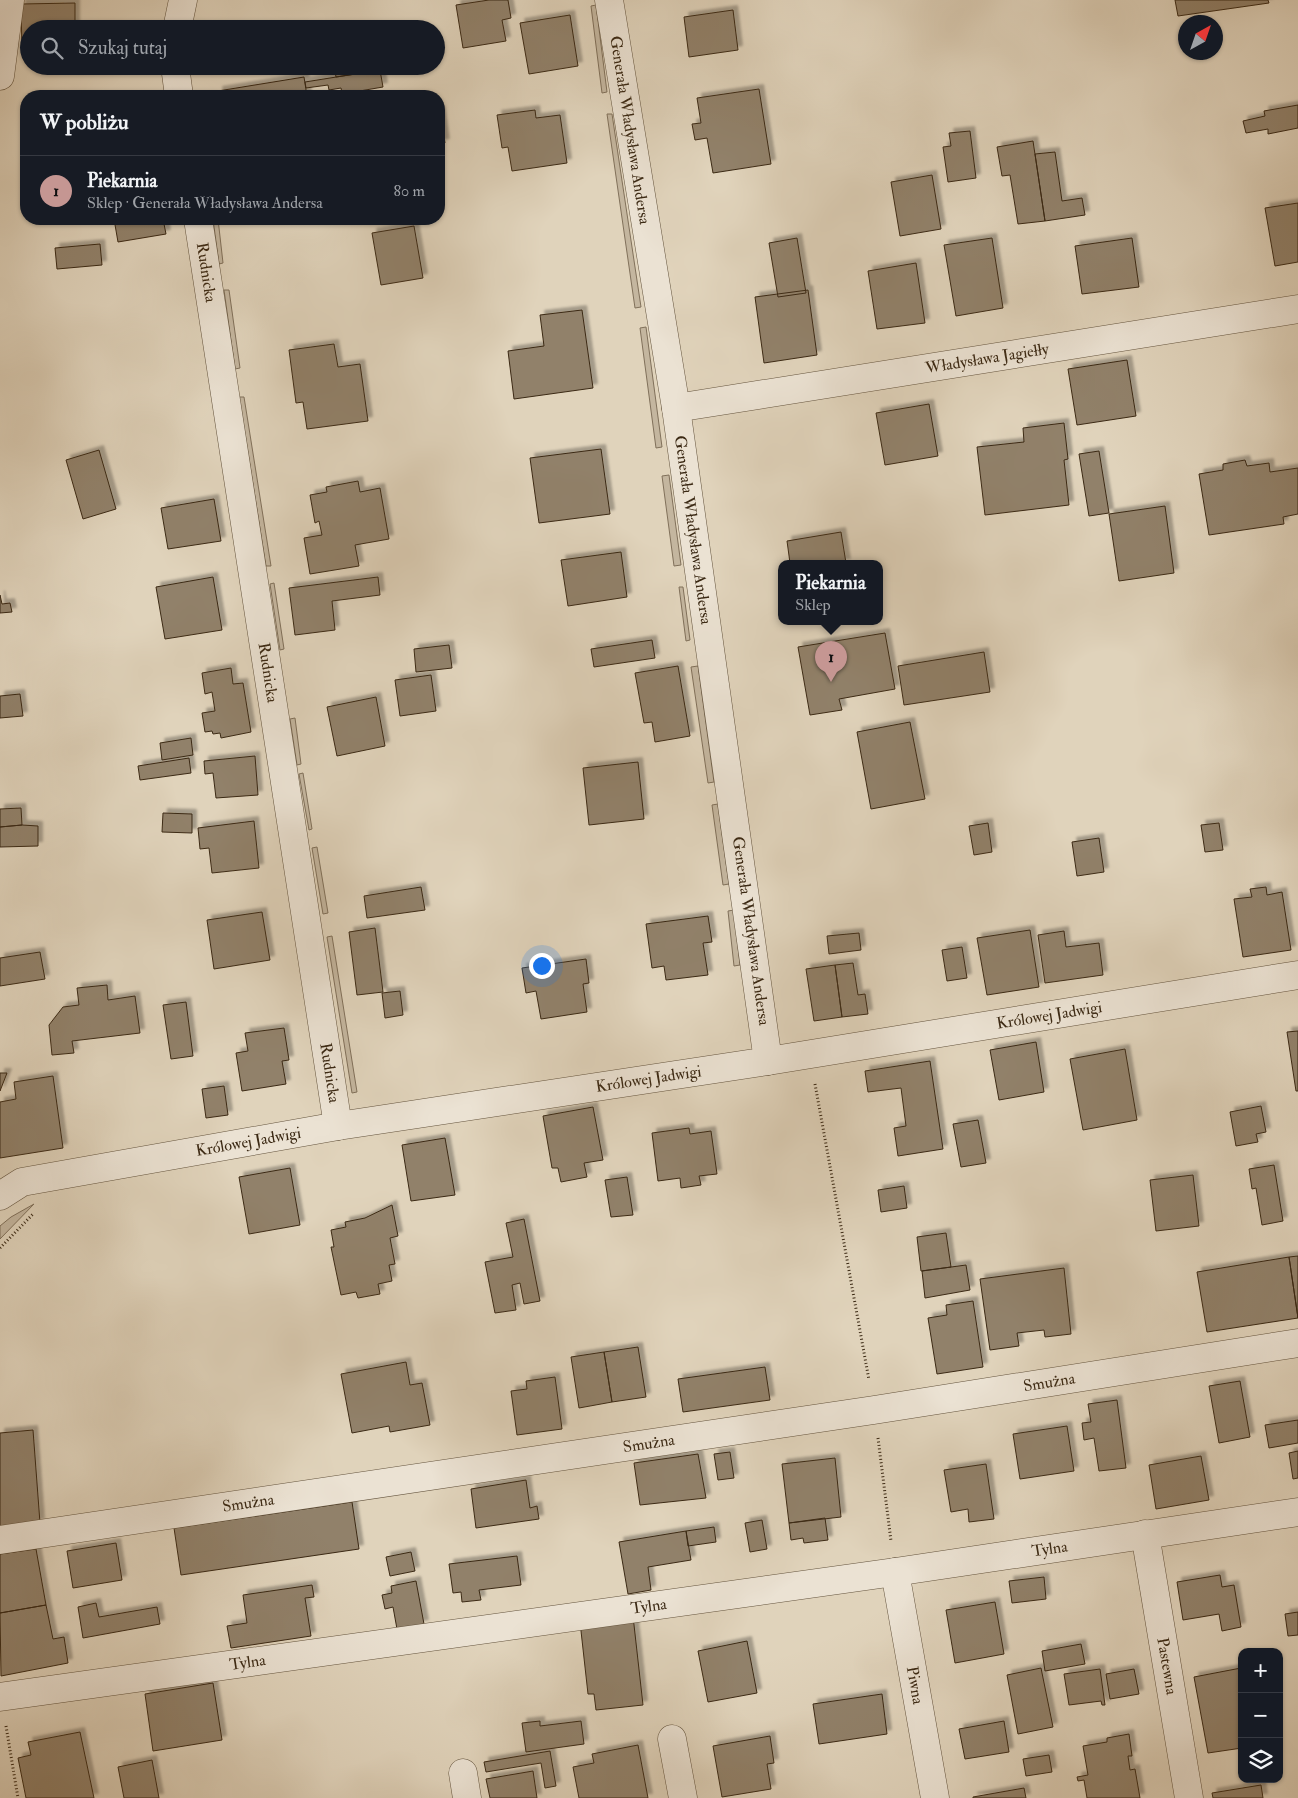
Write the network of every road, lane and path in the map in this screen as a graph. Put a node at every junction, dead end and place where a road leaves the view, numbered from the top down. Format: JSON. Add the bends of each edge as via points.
{"nodes":[{"id":1,"x":10,"y":0,"type":"edge"},
{"id":2,"x":183,"y":0,"type":"edge"},
{"id":3,"x":609,"y":0,"type":"edge"},
{"id":4,"x":179,"y":20,"type":"edge"},
{"id":5,"x":176,"y":75,"type":"edge"},
{"id":6,"x":0,"y":76,"type":"edge"},
{"id":7,"x":178,"y":90,"type":"edge"},
{"id":8,"x":199,"y":225,"type":"edge"},
{"id":9,"x":1298,"y":309,"type":"edge"},
{"id":10,"x":676,"y":408,"type":"junction"},
{"id":11,"x":1298,"y":975,"type":"edge"},
{"id":12,"x":768,"y":1061,"type":"junction"},
{"id":13,"x":815,"y":1081,"type":"dead end"},
{"id":14,"x":338,"y":1126,"type":"junction"},
{"id":15,"x":7,"y":1188,"type":"edge"},
{"id":16,"x":1298,"y":1343,"type":"edge"},
{"id":17,"x":874,"y":1410,"type":"junction"},
{"id":18,"x":1298,"y":1512,"type":"edge"},
{"id":19,"x":1145,"y":1534,"type":"junction"},
{"id":20,"x":0,"y":1540,"type":"edge"},
{"id":21,"x":895,"y":1572,"type":"junction"},
{"id":22,"x":0,"y":1697,"type":"edge"},
{"id":23,"x":672,"y":1739,"type":"dead end"},
{"id":24,"x":18,"y":1798,"type":"edge"},
{"id":25,"x":683,"y":1798,"type":"edge"},
{"id":26,"x":935,"y":1798,"type":"edge"},
{"id":27,"x":1189,"y":1798,"type":"edge"}],
"edges":[{"from":1,"to":6,"type":"street"},
{"from":2,"to":4,"type":"street"},
{"from":3,"to":10,"type":"street","name":"Generała Władysława Andersa"},
{"from":5,"to":7,"type":"street"},
{"from":8,"to":14,"type":"street","name":"Rudnicka"},
{"from":9,"to":10,"type":"street","name":"Władysława Jagiełły"},
{"from":10,"to":12,"type":"street","name":"Generała Władysława Andersa"},
{"from":11,"to":12,"type":"street","name":"Królowej Jadwigi"},
{"from":12,"to":14,"type":"street","name":"Królowej Jadwigi"},
{"from":13,"to":17,"type":"path"},
{"from":14,"to":15,"type":"street","name":"Królowej Jadwigi"},
{"from":16,"to":17,"type":"street","name":"Smużna"},
{"from":17,"to":20,"type":"street","name":"Smużna"},
{"from":17,"to":21,"type":"path"},
{"from":18,"to":19,"type":"street","name":"Tylna"},
{"from":19,"to":21,"type":"street","name":"Tylna"},
{"from":19,"to":27,"type":"street","name":"Pastewna"},
{"from":21,"to":22,"type":"street","name":"Tylna"},
{"from":21,"to":26,"type":"street","name":"Piwna"},
{"from":22,"to":24,"type":"path"},
{"from":23,"to":25,"type":"street"}]}
